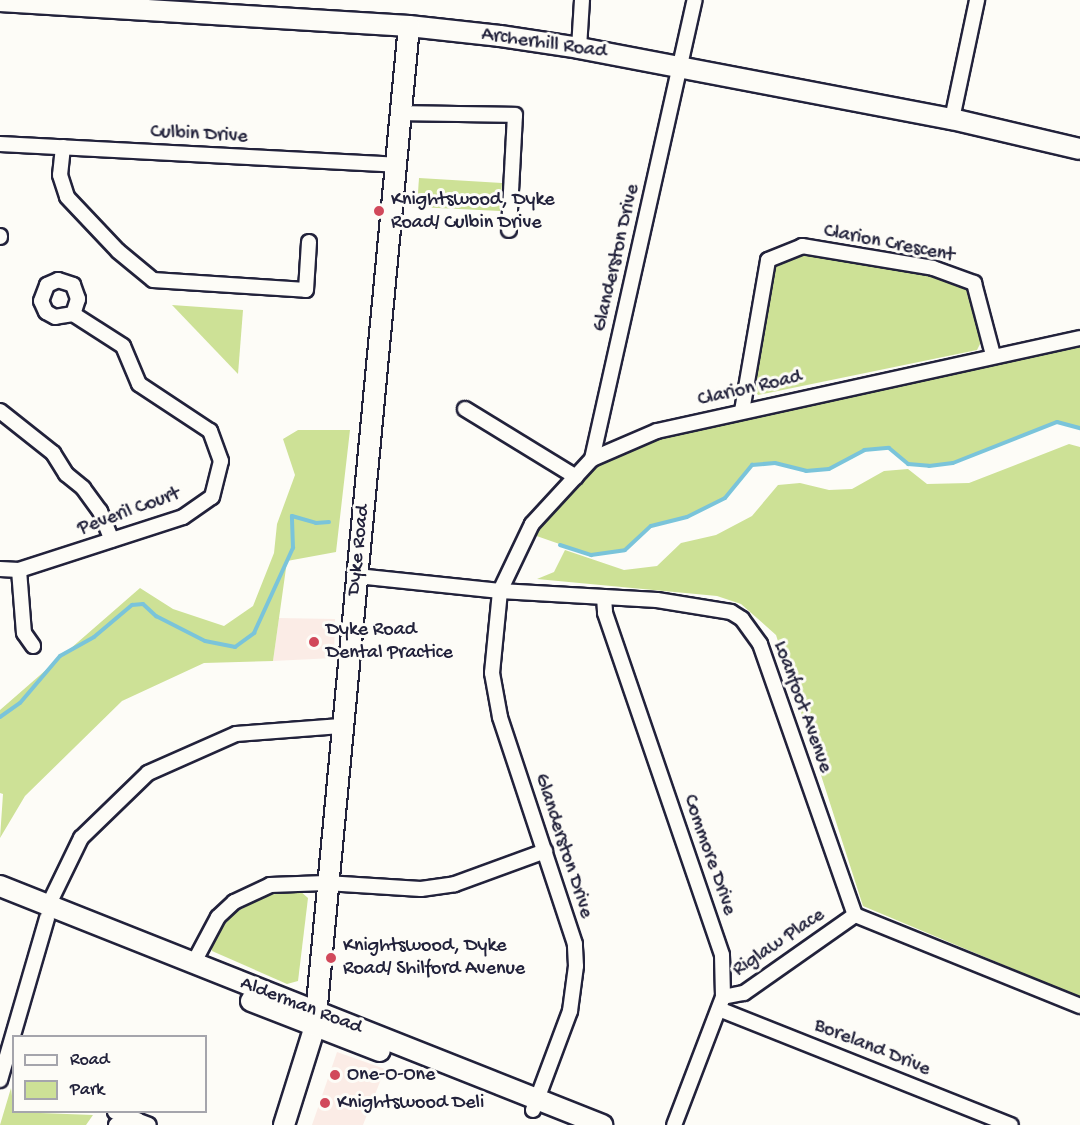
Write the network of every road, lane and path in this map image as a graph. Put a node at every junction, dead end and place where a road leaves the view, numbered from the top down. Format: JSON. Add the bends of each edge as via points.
{"nodes":[{"id":1,"x":582,"y":0,"type":"edge"},
{"id":2,"x":695,"y":0,"type":"edge"},
{"id":3,"x":977,"y":0,"type":"edge"},
{"id":4,"x":0,"y":1,"type":"edge"},
{"id":5,"x":128,"y":4,"type":"edge"},
{"id":6,"x":409,"y":26,"type":"junction"},
{"id":7,"x":579,"y":48,"type":"junction"},
{"id":8,"x":680,"y":66,"type":"junction"},
{"id":9,"x":402,"y":113,"type":"junction"},
{"id":10,"x":952,"y":119,"type":"junction"},
{"id":11,"x":0,"y":144,"type":"edge"},
{"id":12,"x":63,"y":147,"type":"junction"},
{"id":13,"x":1079,"y":147,"type":"edge"},
{"id":14,"x":396,"y":165,"type":"junction"},
{"id":15,"x":509,"y":230,"type":"dead end"},
{"id":16,"x":309,"y":242,"type":"dead end"},
{"id":17,"x":73,"y":314,"type":"dead end"},
{"id":18,"x":1080,"y":338,"type":"edge"},
{"id":19,"x":993,"y":356,"type":"junction"},
{"id":20,"x":465,"y":409,"type":"dead end"},
{"id":21,"x":0,"y":411,"type":"edge"},
{"id":22,"x":742,"y":411,"type":"junction"},
{"id":23,"x":592,"y":459,"type":"junction"},
{"id":24,"x":576,"y":477,"type":"junction"},
{"id":25,"x":112,"y":540,"type":"junction"},
{"id":26,"x":0,"y":569,"type":"edge"},
{"id":27,"x":19,"y":570,"type":"junction"},
{"id":28,"x":357,"y":576,"type":"junction"},
{"id":29,"x":500,"y":591,"type":"junction"},
{"id":30,"x":604,"y":597,"type":"junction"},
{"id":31,"x":33,"y":646,"type":"dead end"},
{"id":32,"x":341,"y":726,"type":"junction"},
{"id":33,"x":545,"y":851,"type":"junction"},
{"id":34,"x":326,"y":883,"type":"junction"},
{"id":35,"x":0,"y":886,"type":"edge"},
{"id":36,"x":0,"y":900,"type":"edge"},
{"id":37,"x":47,"y":912,"type":"junction"},
{"id":38,"x":855,"y":915,"type":"junction"},
{"id":39,"x":193,"y":964,"type":"junction"},
{"id":40,"x":721,"y":1003,"type":"junction"},
{"id":41,"x":1080,"y":1006,"type":"edge"},
{"id":42,"x":315,"y":1018,"type":"junction"},
{"id":43,"x":14,"y":1035,"type":"edge"},
{"id":44,"x":12,"y":1041,"type":"edge"},
{"id":45,"x":4,"y":1071,"type":"edge"},
{"id":46,"x":534,"y":1104,"type":"junction"},
{"id":47,"x":118,"y":1113,"type":"edge"},
{"id":48,"x":143,"y":1123,"type":"edge"},
{"id":49,"x":116,"y":1125,"type":"edge"},
{"id":50,"x":284,"y":1125,"type":"edge"},
{"id":51,"x":570,"y":1125,"type":"edge"},
{"id":52,"x":602,"y":1125,"type":"edge"},
{"id":53,"x":674,"y":1125,"type":"edge"},
{"id":54,"x":1011,"y":1125,"type":"edge"}],
"edges":[{"from":1,"to":7,"type":"street"},
{"from":2,"to":8,"type":"street","name":"Glanderston Drive"},
{"from":3,"to":10,"type":"street"},
{"from":4,"to":5,"type":"street","name":"Archerhill Road"},
{"from":5,"to":6,"type":"street","name":"Archerhill Road"},
{"from":6,"to":7,"type":"street","name":"Archerhill Road"},
{"from":6,"to":9,"type":"street","name":"Dyke Road"},
{"from":7,"to":8,"type":"street","name":"Archerhill Road"},
{"from":8,"to":10,"type":"street","name":"Archerhill Road"},
{"from":8,"to":23,"type":"street","name":"Glanderston Drive"},
{"from":9,"to":14,"type":"street","name":"Dyke Road"},
{"from":9,"to":15,"type":"street","via":[[515,116]]},
{"from":10,"to":13,"type":"street","name":"Archerhill Road"},
{"from":11,"to":12,"type":"street","name":"Culbin Drive"},
{"from":12,"to":14,"type":"street","name":"Culbin Drive"},
{"from":12,"to":16,"type":"street","via":[[60,175],[68,197],[118,251],[153,280],[306,290]]},
{"from":14,"to":28,"type":"street","name":"Dyke Road"},
{"from":17,"to":25,"type":"street","name":"Peveril Court","via":[[123,346],[139,384],[210,431],[221,461],[212,497],[185,516]]},
{"from":18,"to":19,"type":"street","name":"Clarion Road"},
{"from":19,"to":22,"type":"street","name":"Clarion Road"},
{"from":19,"to":22,"type":"street","name":"Clarion Crescent","via":[[974,283],[933,268],[802,246],[768,260]]},
{"from":20,"to":24,"type":"street"},
{"from":21,"to":25,"type":"street","via":[[52,453],[100,511]]},
{"from":22,"to":23,"type":"street","name":"Clarion Road","via":[[657,431]]},
{"from":23,"to":24,"type":"street","name":"Clarion Road"},
{"from":24,"to":29,"type":"street","name":"Clarion Road","via":[[532,524]]},
{"from":25,"to":27,"type":"street","name":"Peveril Court"},
{"from":26,"to":27,"type":"street"},
{"from":27,"to":31,"type":"street","via":[[24,633]]},
{"from":28,"to":29,"type":"street","name":"Loanfoot Avenue"},
{"from":28,"to":32,"type":"street","name":"Dyke Road"},
{"from":29,"to":30,"type":"street","name":"Loanfoot Avenue"},
{"from":29,"to":33,"type":"street","name":"Glanderston Drive","via":[[492,637],[492,673],[500,717]]},
{"from":30,"to":38,"type":"street","name":"Loanfoot Avenue","via":[[720,609],[742,619],[753,633]]},
{"from":30,"to":40,"type":"street","name":"Commore Drive","via":[[605,613],[722,955]]},
{"from":32,"to":34,"type":"street","name":"Dyke Road"},
{"from":32,"to":37,"type":"street","via":[[236,734],[148,773],[81,838]]},
{"from":33,"to":34,"type":"street","via":[[444,886],[380,889]]},
{"from":33,"to":46,"type":"street","name":"Glanderston Drive","via":[[575,944],[576,966],[570,1011]]},
{"from":34,"to":39,"type":"street","via":[[270,885],[234,902],[206,933]]},
{"from":34,"to":42,"type":"street","name":"Dyke Road"},
{"from":35,"to":37,"type":"street","name":"Alderman Road"},
{"from":36,"to":37,"type":"street","name":"Alderman Road"},
{"from":37,"to":39,"type":"street","name":"Alderman Road"},
{"from":37,"to":42,"type":"street","name":"Alderman Road"},
{"from":37,"to":43,"type":"street"},
{"from":38,"to":40,"type":"street","name":"Riglaw Place","via":[[744,993]]},
{"from":38,"to":41,"type":"street"},
{"from":39,"to":42,"type":"street","name":"Alderman Road"},
{"from":40,"to":53,"type":"street","name":"Commore Drive"},
{"from":40,"to":54,"type":"street","name":"Boreland Drive"},
{"from":42,"to":46,"type":"street","name":"Alderman Road"},
{"from":42,"to":50,"type":"street","name":"Dyke Road"},
{"from":44,"to":45,"type":"street"},
{"from":46,"to":51,"type":"street","name":"Alderman Road"},
{"from":46,"to":52,"type":"street","name":"Alderman Road"},
{"from":47,"to":48,"type":"street"},
{"from":48,"to":49,"type":"street"}]}
